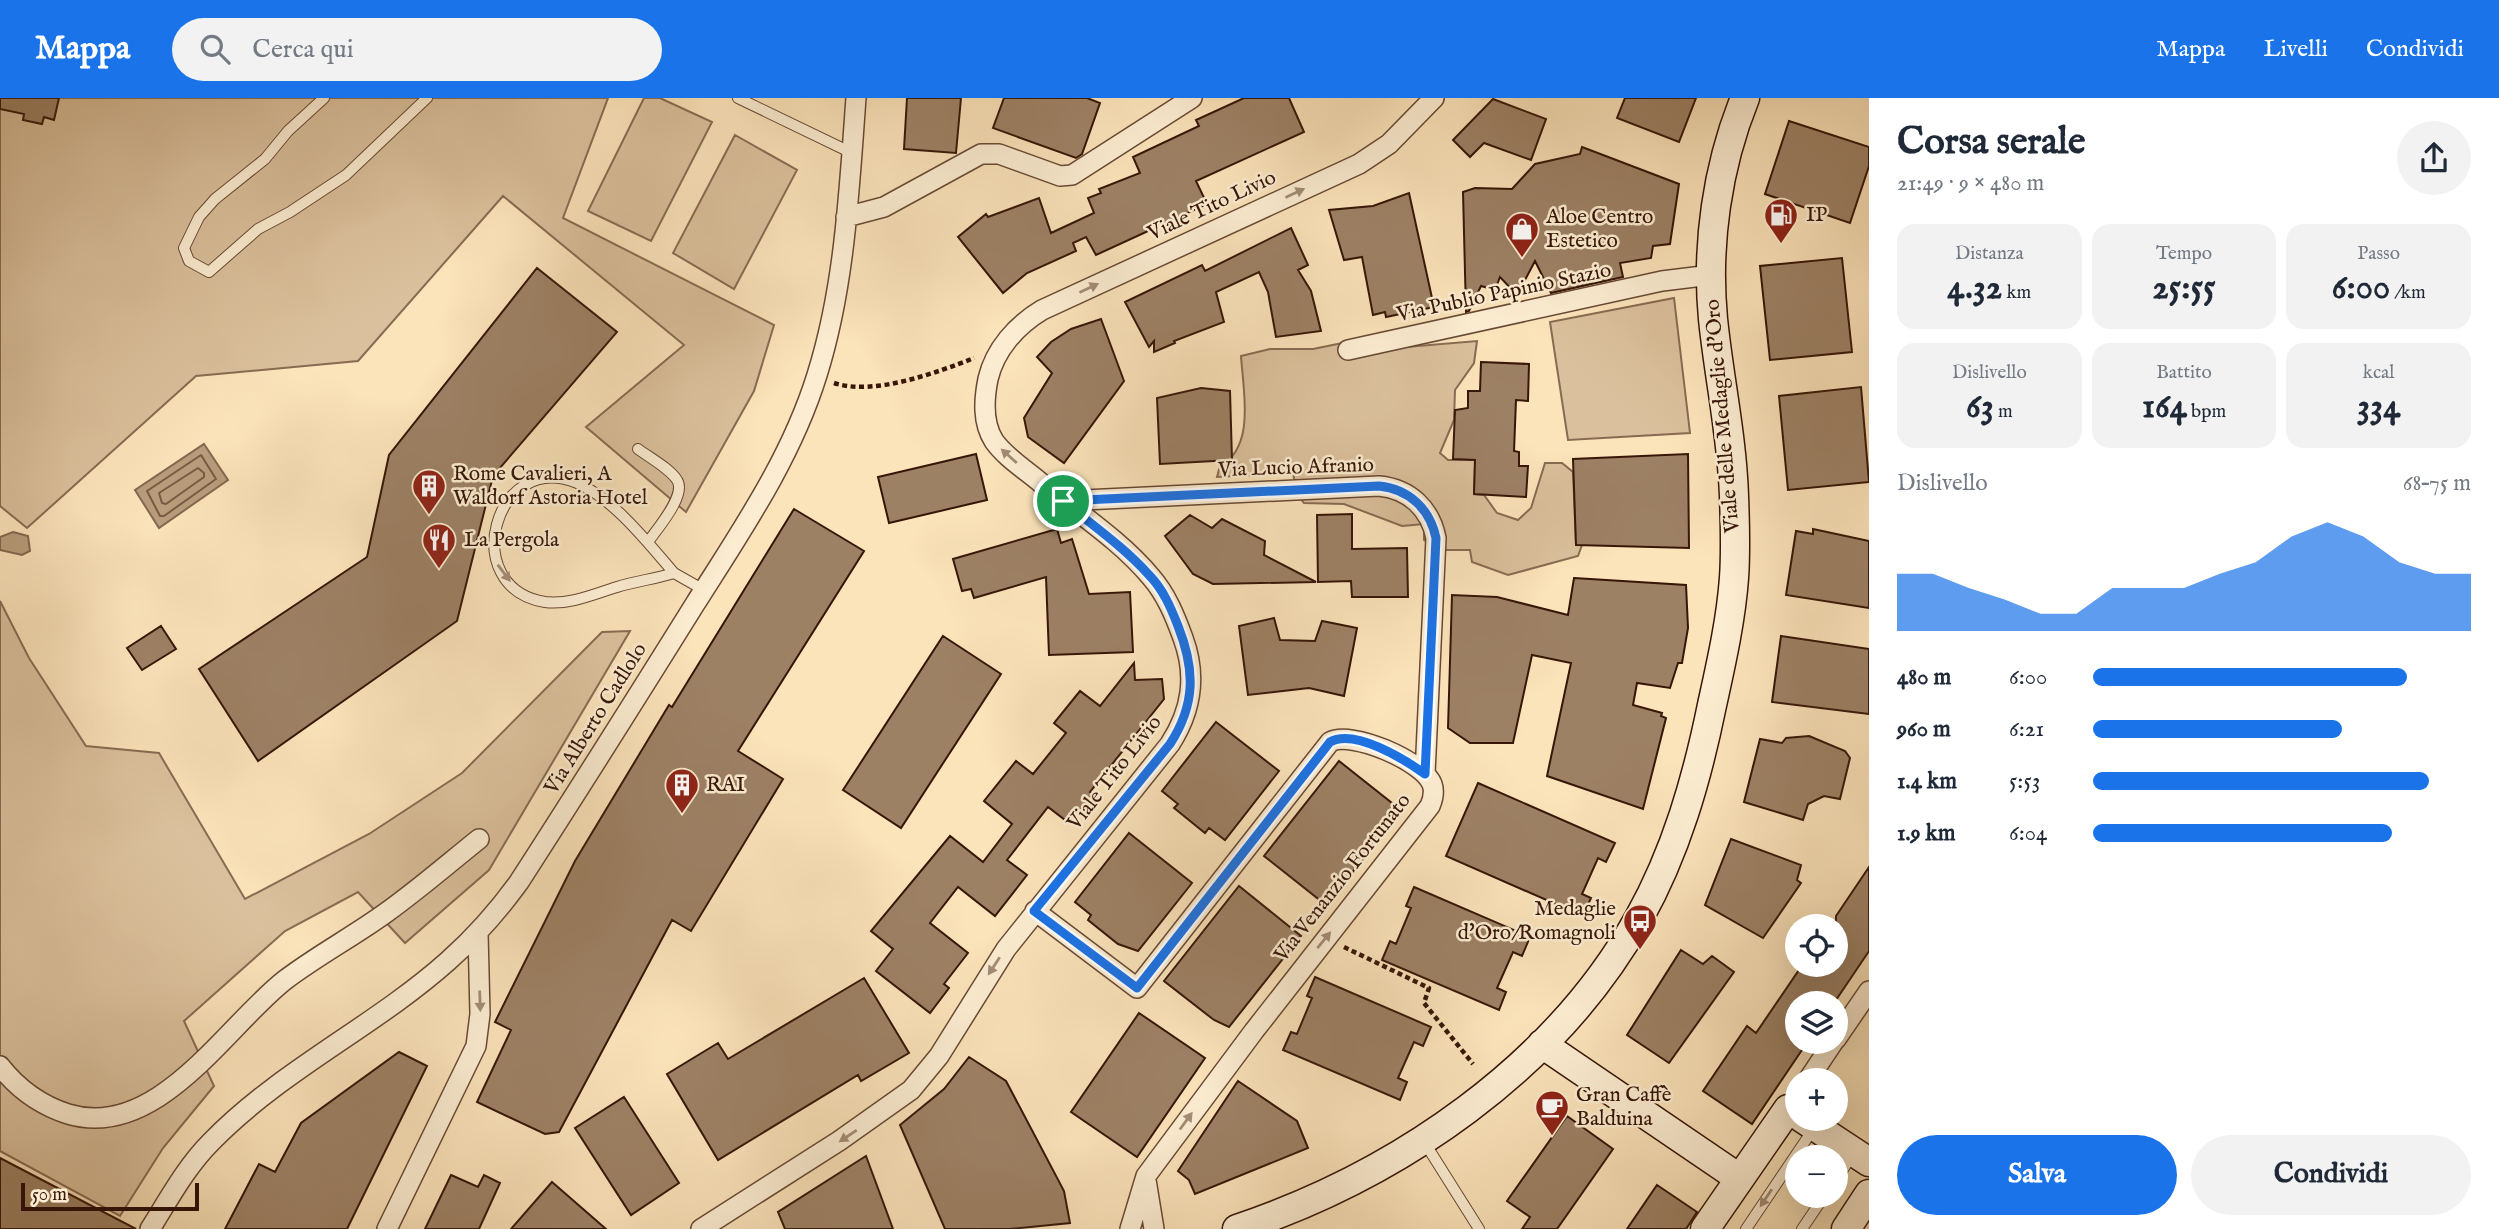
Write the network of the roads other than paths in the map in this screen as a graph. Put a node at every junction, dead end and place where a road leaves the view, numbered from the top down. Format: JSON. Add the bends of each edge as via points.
{"nodes":[{"id":1,"x":324,"y":98,"type":"edge"},
{"id":2,"x":427,"y":98,"type":"edge"},
{"id":3,"x":738,"y":98,"type":"edge"},
{"id":4,"x":856,"y":98,"type":"edge"},
{"id":5,"x":1192,"y":98,"type":"edge"},
{"id":6,"x":1745,"y":98,"type":"edge"},
{"id":7,"x":1426,"y":103,"type":"edge"},
{"id":8,"x":852,"y":153,"type":"junction"},
{"id":9,"x":846,"y":217,"type":"junction"},
{"id":10,"x":1711,"y":275,"type":"junction"},
{"id":11,"x":1348,"y":350,"type":"dead end"},
{"id":12,"x":638,"y":449,"type":"dead end"},
{"id":13,"x":1063,"y":501,"type":"junction"},
{"id":14,"x":648,"y":542,"type":"junction"},
{"id":15,"x":674,"y":573,"type":"junction"},
{"id":16,"x":704,"y":590,"type":"junction"},
{"id":17,"x":1425,"y":774,"type":"junction"},
{"id":18,"x":480,"y":839,"type":"dead end"},
{"id":19,"x":1034,"y":911,"type":"junction"},
{"id":20,"x":478,"y":933,"type":"junction"},
{"id":21,"x":1869,"y":991,"type":"edge"},
{"id":22,"x":1848,"y":1021,"type":"edge"},
{"id":23,"x":1542,"y":1044,"type":"junction"},
{"id":24,"x":0,"y":1066,"type":"edge"},
{"id":25,"x":1785,"y":1129,"type":"edge"},
{"id":26,"x":1791,"y":1131,"type":"edge"},
{"id":27,"x":1825,"y":1131,"type":"edge"},
{"id":28,"x":1423,"y":1140,"type":"junction"},
{"id":29,"x":1862,"y":1157,"type":"edge"},
{"id":30,"x":1848,"y":1169,"type":"edge"},
{"id":31,"x":1146,"y":1176,"type":"junction"},
{"id":32,"x":1739,"y":1178,"type":"junction"},
{"id":33,"x":1869,"y":1194,"type":"edge"},
{"id":34,"x":1816,"y":1208,"type":"edge"},
{"id":35,"x":150,"y":1229,"type":"edge"},
{"id":36,"x":387,"y":1229,"type":"edge"},
{"id":37,"x":701,"y":1229,"type":"edge"},
{"id":38,"x":1130,"y":1229,"type":"edge"},
{"id":39,"x":1154,"y":1229,"type":"edge"},
{"id":40,"x":1237,"y":1229,"type":"edge"},
{"id":41,"x":1479,"y":1229,"type":"edge"},
{"id":42,"x":1705,"y":1229,"type":"edge"},
{"id":43,"x":1745,"y":1229,"type":"edge"},
{"id":44,"x":1802,"y":1229,"type":"edge"},
{"id":45,"x":1846,"y":1229,"type":"edge"}],
"edges":[{"from":1,"to":2,"type":"lane","via":[[199,217],[184,248],[189,261],[209,272],[258,229],[346,175]]},
{"from":3,"to":8,"type":"lane"},
{"from":4,"to":8,"type":"street","name":"Via Alberto Cadlolo"},
{"from":5,"to":9,"type":"street","via":[[1072,174],[1060,176],[999,154],[981,154],[884,207]]},
{"from":6,"to":10,"type":"main road","name":"Viale delle Medaglie d'Oro","via":[[1722,174]]},
{"from":13,"to":7,"type":"street","name":"Viale Tito Livio","one_way":true,"via":[[1005,454],[994,441],[984,412],[995,360],[1023,323],[1042,310],[1359,164],[1390,144]]},
{"from":8,"to":9,"type":"street","name":"Via Alberto Cadlolo"},
{"from":9,"to":16,"type":"street","name":"Via Alberto Cadlolo","via":[[834,310],[817,377],[787,451]]},
{"from":10,"to":11,"type":"street","name":"Via Publio Papinio Stazio","via":[[1662,281]]},
{"from":10,"to":23,"type":"main road","name":"Viale delle Medaglie d'Oro","via":[[1735,542],[1731,606],[1708,724],[1682,819],[1648,901],[1597,981]]},
{"from":12,"to":14,"type":"lane","via":[[676,478],[680,488]]},
{"from":13,"to":17,"type":"street","name":"Via Lucio Afranio","via":[[1379,486],[1415,500],[1427,513],[1436,538]]},
{"from":13,"to":19,"type":"street","name":"Viale Tito Livio","via":[[1141,566],[1160,589],[1186,647],[1191,691],[1185,718],[1170,744]]},
{"from":14,"to":15,"type":"lane"},
{"from":14,"to":15,"type":"lane","one_way":true,"via":[[594,493],[555,479],[516,491],[502,508],[494,542],[496,564],[504,575],[521,592],[546,602],[569,601]]},
{"from":15,"to":16,"type":"lane"},
{"from":16,"to":20,"type":"street","name":"Via Alberto Cadlolo","via":[[519,882]]},
{"from":17,"to":19,"type":"street","name":"Via Venanzio Fortunato","via":[[1359,740],[1330,742],[1137,988]]},
{"from":31,"to":17,"type":"street","name":"Via Venanzio Fortunato","one_way":true,"via":[[1430,806],[1434,791]]},
{"from":18,"to":24,"type":"street","via":[[387,912],[284,981],[197,1066],[141,1106],[103,1118],[74,1115],[33,1098]]},
{"from":19,"to":37,"type":"street","name":"Viale Tito Livio","one_way":true,"via":[[939,1056],[911,1090],[839,1142]]},
{"from":20,"to":35,"type":"street","name":"Via Alberto Cadlolo","via":[[423,981],[235,1118],[201,1153]]},
{"from":20,"to":36,"type":"street","one_way":true,"via":[[476,1046]]},
{"from":21,"to":22,"type":"street"},
{"from":23,"to":28,"type":"main road","name":"Viale delle Medaglie d'Oro"},
{"from":23,"to":32,"type":"main road"},
{"from":25,"to":32,"type":"main road"},
{"from":26,"to":43,"type":"lane","one_way":true},
{"from":27,"to":29,"type":"main road"},
{"from":28,"to":40,"type":"main road","name":"Viale delle Medaglie d'Oro","via":[[1322,1196]]},
{"from":28,"to":41,"type":"lane"},
{"from":29,"to":30,"type":"lane"},
{"from":31,"to":38,"type":"street","name":"Via Venanzio Fortunato"},
{"from":31,"to":39,"type":"street"},
{"from":32,"to":42,"type":"main road"},
{"from":33,"to":45,"type":"main road"},
{"from":34,"to":44,"type":"lane"}]}
